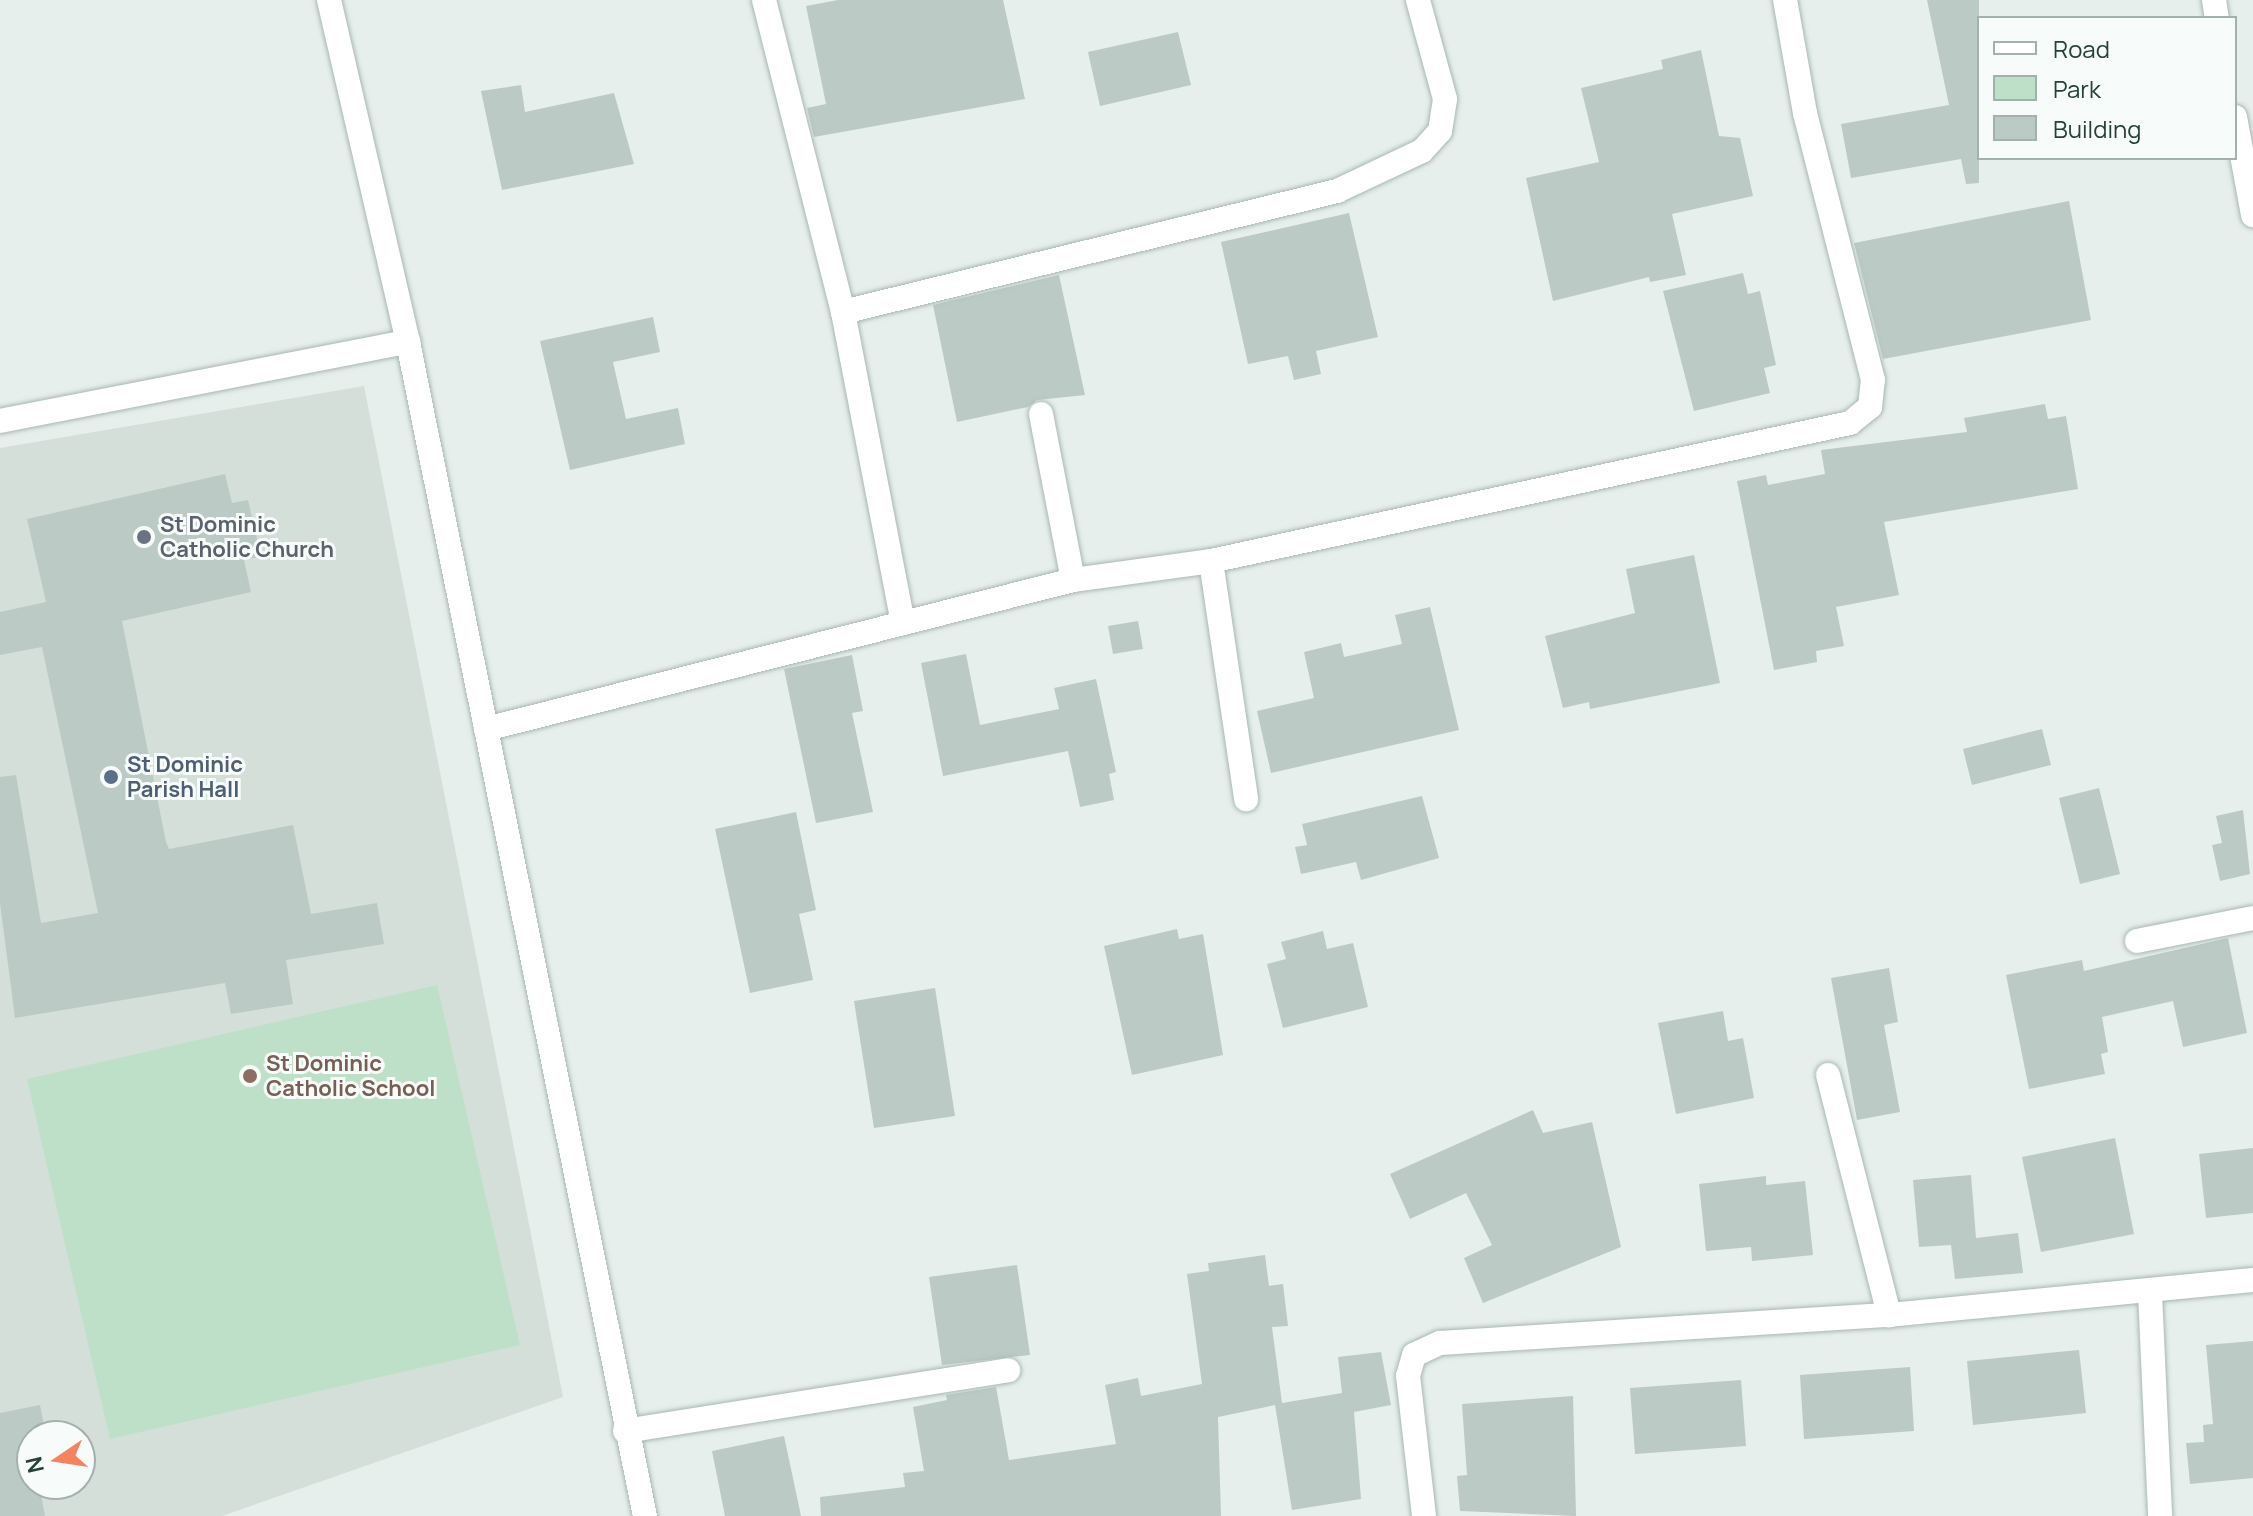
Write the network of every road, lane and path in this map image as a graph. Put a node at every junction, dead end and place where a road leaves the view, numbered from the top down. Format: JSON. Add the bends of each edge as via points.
{"nodes":[{"id":1,"x":329,"y":0,"type":"edge"},
{"id":2,"x":764,"y":0,"type":"edge"},
{"id":3,"x":1418,"y":0,"type":"edge"},
{"id":4,"x":1785,"y":0,"type":"edge"},
{"id":5,"x":2237,"y":128,"type":"edge"},
{"id":6,"x":2253,"y":215,"type":"edge"},
{"id":7,"x":843,"y":312,"type":"junction"},
{"id":8,"x":408,"y":342,"type":"junction"},
{"id":9,"x":1041,"y":414,"type":"dead end"},
{"id":10,"x":0,"y":421,"type":"edge"},
{"id":11,"x":1211,"y":561,"type":"junction"},
{"id":12,"x":1073,"y":580,"type":"junction"},
{"id":13,"x":903,"y":623,"type":"junction"},
{"id":14,"x":486,"y":729,"type":"junction"},
{"id":15,"x":1246,"y":799,"type":"dead end"},
{"id":16,"x":2253,"y":918,"type":"edge"},
{"id":17,"x":2137,"y":941,"type":"dead end"},
{"id":18,"x":1828,"y":1075,"type":"dead end"},
{"id":19,"x":2253,"y":1280,"type":"edge"},
{"id":20,"x":2150,"y":1293,"type":"junction"},
{"id":21,"x":1889,"y":1315,"type":"junction"},
{"id":22,"x":1008,"y":1370,"type":"dead end"},
{"id":23,"x":625,"y":1431,"type":"junction"},
{"id":24,"x":645,"y":1516,"type":"edge"},
{"id":25,"x":1424,"y":1516,"type":"edge"},
{"id":26,"x":2160,"y":1516,"type":"edge"}],
"edges":[{"from":1,"to":8,"type":"street"},
{"from":2,"to":7,"type":"street"},
{"from":3,"to":7,"type":"street","via":[[1445,99],[1440,131],[1422,151],[1337,191]]},
{"from":4,"to":11,"type":"street","via":[[1805,113],[1873,380],[1870,407],[1850,423]]},
{"from":5,"to":6,"type":"street"},
{"from":7,"to":13,"type":"street"},
{"from":8,"to":10,"type":"street"},
{"from":8,"to":14,"type":"street"},
{"from":9,"to":12,"type":"street"},
{"from":11,"to":12,"type":"street"},
{"from":11,"to":15,"type":"street"},
{"from":12,"to":13,"type":"street"},
{"from":13,"to":14,"type":"street"},
{"from":14,"to":23,"type":"street"},
{"from":16,"to":17,"type":"street"},
{"from":18,"to":21,"type":"street"},
{"from":19,"to":20,"type":"street"},
{"from":20,"to":21,"type":"street"},
{"from":20,"to":26,"type":"street"},
{"from":21,"to":25,"type":"street","via":[[1427,1349],[1414,1355],[1408,1376]]},
{"from":22,"to":23,"type":"street"},
{"from":23,"to":24,"type":"street"}]}
